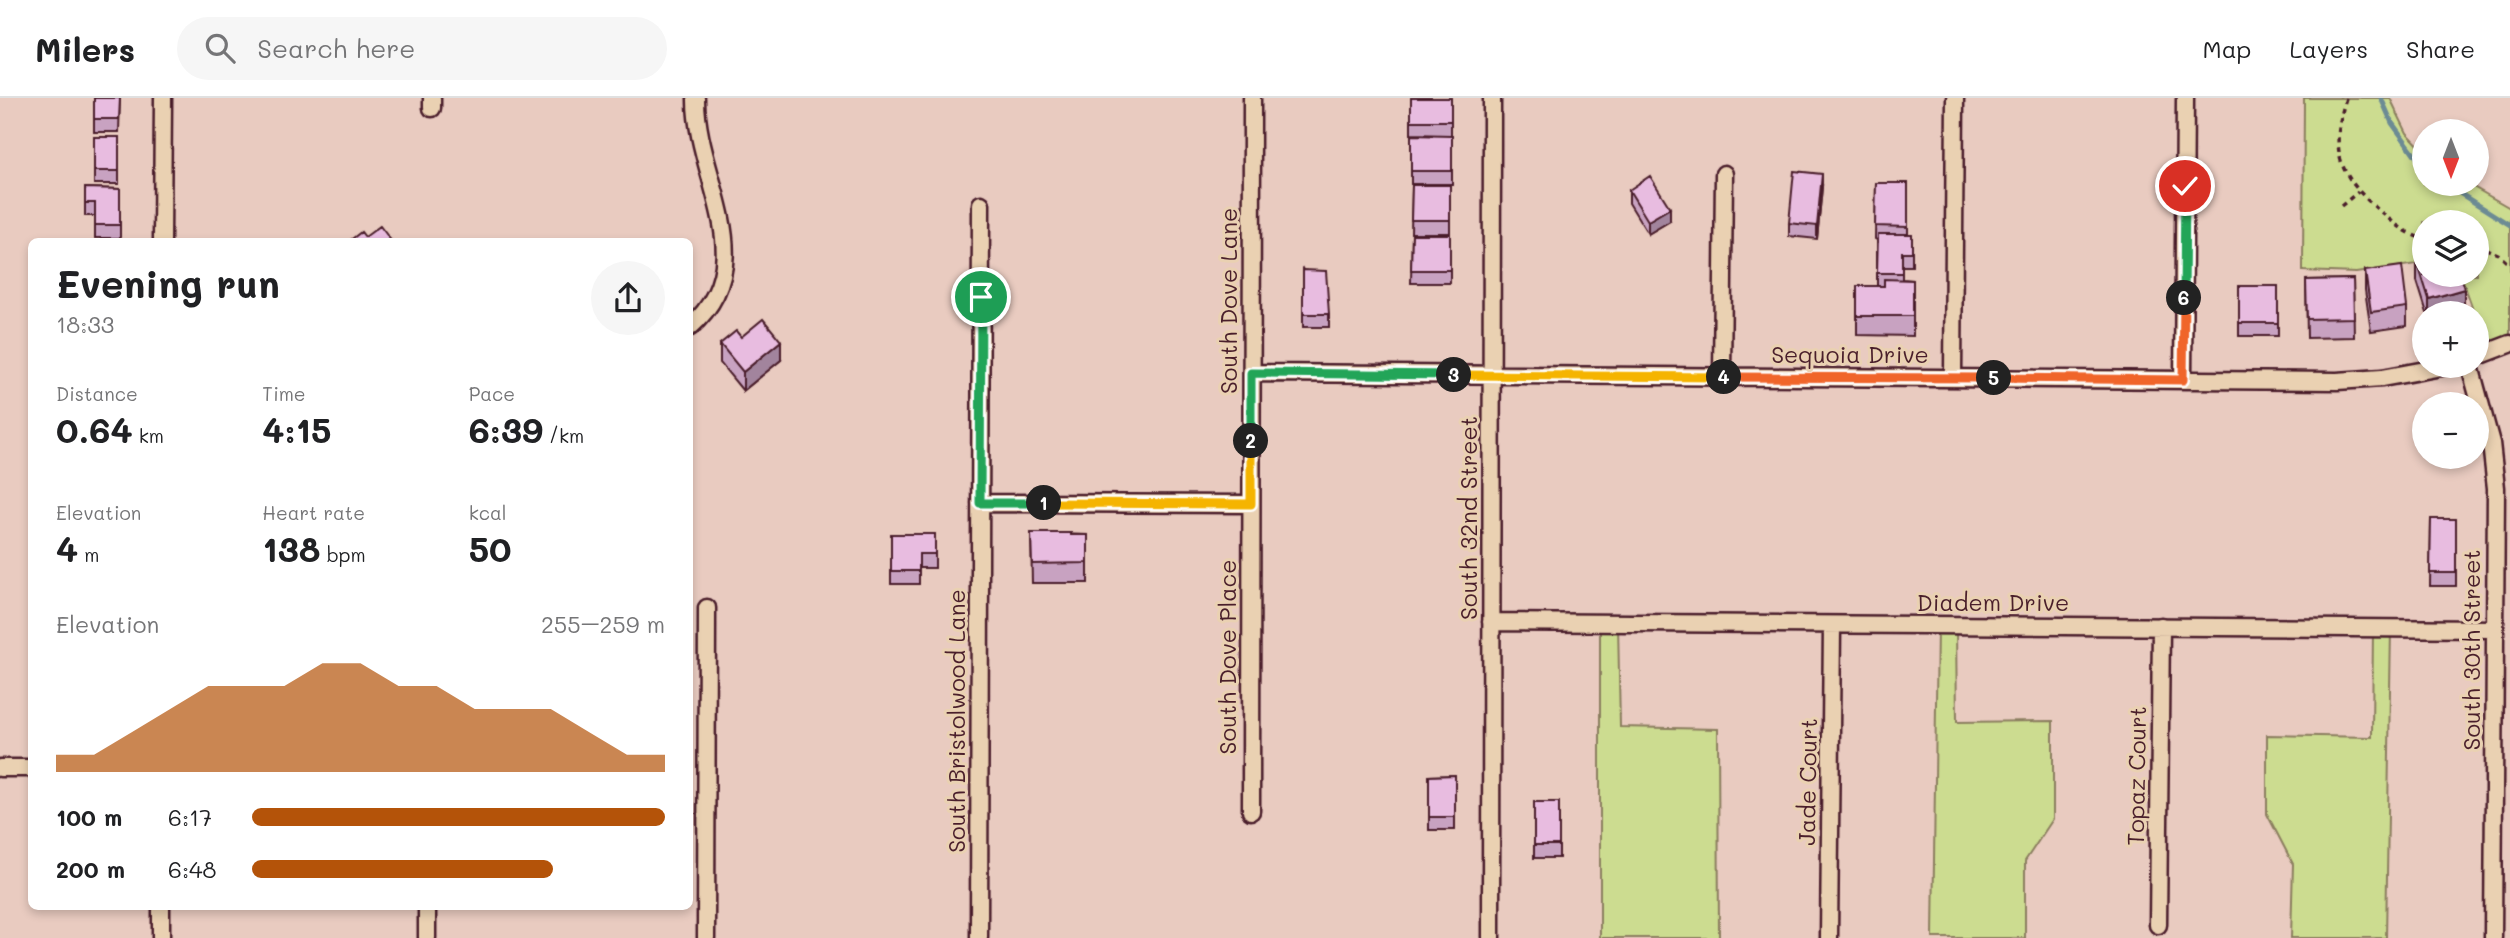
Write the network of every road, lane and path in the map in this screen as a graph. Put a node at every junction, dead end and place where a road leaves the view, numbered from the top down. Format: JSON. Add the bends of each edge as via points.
{"nodes":[{"id":1,"x":163,"y":98,"type":"edge"},
{"id":2,"x":696,"y":98,"type":"edge"},
{"id":3,"x":1252,"y":98,"type":"edge"},
{"id":4,"x":1492,"y":98,"type":"edge"},
{"id":5,"x":1955,"y":98,"type":"edge"},
{"id":6,"x":2185,"y":98,"type":"edge"},
{"id":7,"x":2346,"y":98,"type":"edge"},
{"id":8,"x":1724,"y":174,"type":"dead end"},
{"id":9,"x":2358,"y":192,"type":"junction"},
{"id":10,"x":981,"y":204,"type":"dead end"},
{"id":11,"x":2341,"y":206,"type":"dead end"},
{"id":12,"x":2412,"y":232,"type":"edge"},
{"id":13,"x":162,"y":238,"type":"edge"},
{"id":14,"x":2489,"y":251,"type":"edge"},
{"id":15,"x":2510,"y":265,"type":"edge"},
{"id":16,"x":693,"y":324,"type":"edge"},
{"id":17,"x":2510,"y":344,"type":"edge"},
{"id":18,"x":2489,"y":352,"type":"edge"},
{"id":19,"x":2412,"y":372,"type":"edge"},
{"id":20,"x":1251,"y":373,"type":"junction"},
{"id":21,"x":1492,"y":375,"type":"junction"},
{"id":22,"x":1722,"y":377,"type":"junction"},
{"id":23,"x":1952,"y":378,"type":"junction"},
{"id":24,"x":2473,"y":378,"type":"edge"},
{"id":25,"x":2183,"y":380,"type":"junction"},
{"id":26,"x":980,"y":503,"type":"junction"},
{"id":27,"x":1251,"y":504,"type":"junction"},
{"id":28,"x":707,"y":608,"type":"dead end"},
{"id":29,"x":1491,"y":622,"type":"junction"},
{"id":30,"x":1832,"y":625,"type":"junction"},
{"id":31,"x":2161,"y":626,"type":"junction"},
{"id":32,"x":2495,"y":628,"type":"junction"},
{"id":33,"x":0,"y":768,"type":"edge"},
{"id":34,"x":28,"y":768,"type":"edge"},
{"id":35,"x":1251,"y":811,"type":"dead end"},
{"id":36,"x":161,"y":910,"type":"edge"},
{"id":37,"x":427,"y":910,"type":"edge"},
{"id":38,"x":2158,"y":925,"type":"dead end"},
{"id":39,"x":161,"y":938,"type":"edge"},
{"id":40,"x":427,"y":938,"type":"edge"},
{"id":41,"x":706,"y":938,"type":"edge"},
{"id":42,"x":979,"y":938,"type":"edge"},
{"id":43,"x":1491,"y":938,"type":"edge"},
{"id":44,"x":1829,"y":938,"type":"edge"},
{"id":45,"x":2493,"y":938,"type":"edge"}],
"edges":[{"from":1,"to":13,"type":"street"},
{"from":2,"to":16,"type":"street","via":[[699,132],[726,246],[718,289]]},
{"from":3,"to":20,"type":"street","name":"South Dove Lane"},
{"from":4,"to":21,"type":"street","name":"South 32nd Street"},
{"from":5,"to":23,"type":"street"},
{"from":6,"to":25,"type":"street"},
{"from":7,"to":9,"type":"path","via":[[2337,143],[2340,162]]},
{"from":8,"to":22,"type":"street"},
{"from":9,"to":11,"type":"path"},
{"from":9,"to":12,"type":"path"},
{"from":10,"to":26,"type":"street","name":"South Bristolwood Lane"},
{"from":14,"to":15,"type":"path"},
{"from":17,"to":18,"type":"street"},
{"from":19,"to":25,"type":"street","name":"Sequoia Drive","via":[[2371,379]]},
{"from":20,"to":21,"type":"street","name":"Sequoia Drive"},
{"from":20,"to":27,"type":"street","name":"South Dove Lane"},
{"from":21,"to":22,"type":"street","name":"Sequoia Drive"},
{"from":21,"to":29,"type":"street","name":"South 32nd Street"},
{"from":22,"to":23,"type":"street","name":"Sequoia Drive"},
{"from":23,"to":25,"type":"street","name":"Sequoia Drive"},
{"from":24,"to":32,"type":"street","name":"South 30th Street","via":[[2491,443],[2496,488]]},
{"from":26,"to":27,"type":"street"},
{"from":26,"to":42,"type":"street","name":"South Bristolwood Lane"},
{"from":27,"to":35,"type":"street","name":"South Dove Place"},
{"from":28,"to":41,"type":"street"},
{"from":29,"to":30,"type":"street","name":"Diadem Drive"},
{"from":29,"to":43,"type":"street","name":"South 32nd Street"},
{"from":30,"to":31,"type":"street","name":"Diadem Drive"},
{"from":30,"to":44,"type":"street","name":"Jade Court"},
{"from":31,"to":32,"type":"street","name":"Diadem Drive"},
{"from":31,"to":38,"type":"street","name":"Topaz Court"},
{"from":32,"to":45,"type":"street","name":"South 30th Street"},
{"from":33,"to":34,"type":"street"},
{"from":36,"to":39,"type":"street"},
{"from":37,"to":40,"type":"street"}]}
